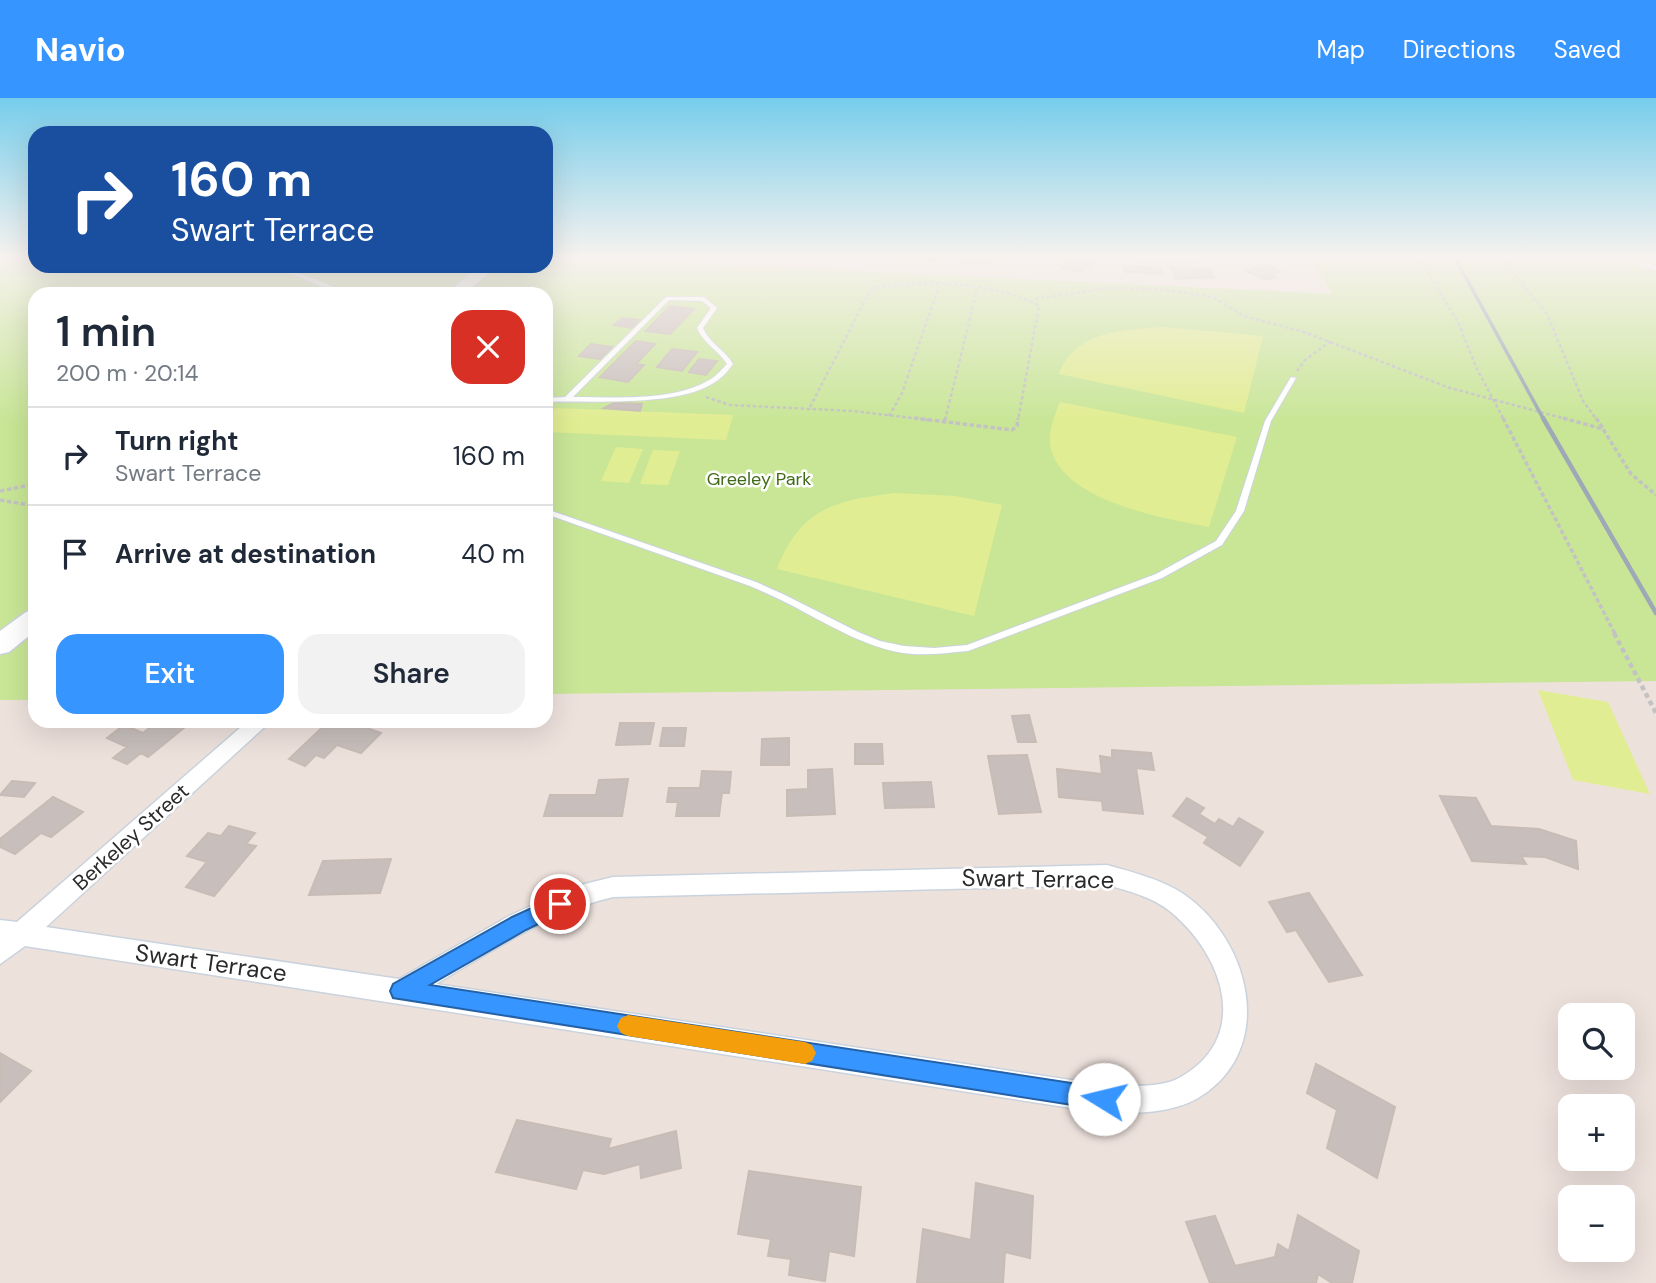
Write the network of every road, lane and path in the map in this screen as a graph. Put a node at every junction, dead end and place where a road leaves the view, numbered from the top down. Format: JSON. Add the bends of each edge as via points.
{"nodes":[{"id":1,"x":653,"y":311,"type":"edge"},
{"id":2,"x":712,"y":311,"type":"edge"},
{"id":3,"x":859,"y":311,"type":"edge"},
{"id":4,"x":930,"y":311,"type":"edge"},
{"id":5,"x":972,"y":311,"type":"edge"},
{"id":6,"x":1038,"y":311,"type":"edge"},
{"id":7,"x":1236,"y":311,"type":"edge"},
{"id":8,"x":1452,"y":311,"type":"edge"},
{"id":9,"x":1544,"y":311,"type":"edge"},
{"id":10,"x":1331,"y":341,"type":"junction"},
{"id":11,"x":1293,"y":378,"type":"joint"},
{"id":12,"x":692,"y":391,"type":"junction"},
{"id":13,"x":568,"y":398,"type":"junction"},
{"id":14,"x":553,"y":399,"type":"edge"},
{"id":15,"x":1496,"y":402,"type":"junction"},
{"id":16,"x":810,"y":407,"type":"junction"},
{"id":17,"x":889,"y":416,"type":"junction"},
{"id":18,"x":944,"y":423,"type":"junction"},
{"id":19,"x":1603,"y":429,"type":"junction"},
{"id":20,"x":28,"y":485,"type":"edge"},
{"id":21,"x":0,"y":491,"type":"edge"},
{"id":22,"x":1656,"y":495,"type":"edge"},
{"id":23,"x":0,"y":500,"type":"edge"},
{"id":24,"x":28,"y":505,"type":"edge"},
{"id":25,"x":553,"y":513,"type":"edge"},
{"id":26,"x":1656,"y":713,"type":"edge"},
{"id":27,"x":253,"y":728,"type":"edge"},
{"id":28,"x":11,"y":933,"type":"edge"},
{"id":29,"x":0,"y":953,"type":"edge"},
{"id":30,"x":401,"y":991,"type":"junction"}],
"edges":[{"from":1,"to":13,"type":"lane"},
{"from":2,"to":12,"type":"lane","via":[[700,328],[702,335],[730,364],[725,373]]},
{"from":3,"to":16,"type":"path"},
{"from":4,"to":17,"type":"path","via":[[902,393]]},
{"from":5,"to":18,"type":"path"},
{"from":6,"to":18,"type":"path","via":[[1017,426],[1002,431]]},
{"from":7,"to":10,"type":"path"},
{"from":8,"to":15,"type":"path"},
{"from":9,"to":19,"type":"path","via":[[1583,401]]},
{"from":10,"to":11,"type":"path","via":[[1305,360]]},
{"from":10,"to":15,"type":"path"},
{"from":11,"to":25,"type":"lane","via":[[1268,421],[1240,511],[1219,543],[1126,589],[956,650],[895,651],[871,643],[755,584]]},
{"from":12,"to":13,"type":"lane","via":[[662,397]]},
{"from":12,"to":16,"type":"path","via":[[730,405]]},
{"from":13,"to":14,"type":"lane"},
{"from":15,"to":19,"type":"path"},
{"from":15,"to":26,"type":"path"},
{"from":16,"to":17,"type":"path"},
{"from":17,"to":18,"type":"path"},
{"from":19,"to":22,"type":"path","via":[[1631,474]]},
{"from":20,"to":21,"type":"path"},
{"from":23,"to":24,"type":"path"},
{"from":27,"to":28,"type":"street","name":"Berkeley Street"},
{"from":28,"to":29,"type":"street","name":"Berkeley Street"},
{"from":28,"to":30,"type":"street","name":"Swart Terrace"},
{"from":30,"to":30,"type":"street","name":"Swart Terrace","via":[[519,923],[581,894],[613,887],[1107,875],[1144,885],[1179,904],[1208,932],[1228,965],[1238,1002],[1234,1038],[1216,1068],[1186,1090],[1147,1098],[1104,1099]]}]}
